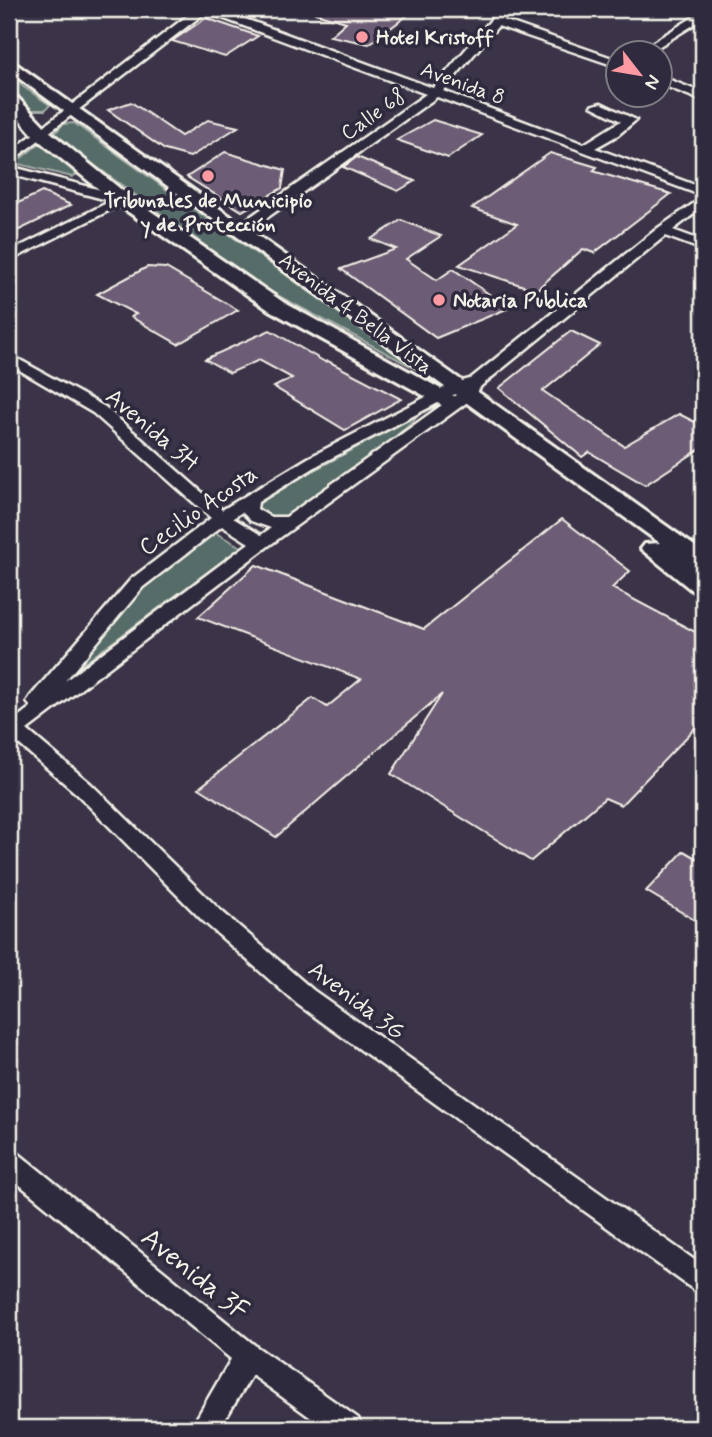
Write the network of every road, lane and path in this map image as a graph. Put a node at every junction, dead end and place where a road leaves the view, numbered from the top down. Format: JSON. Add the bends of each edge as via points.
{"nodes":[{"id":1,"x":203,"y":9,"type":"edge"},
{"id":2,"x":209,"y":9,"type":"edge"},
{"id":3,"x":506,"y":9,"type":"edge"},
{"id":4,"x":703,"y":14,"type":"edge"},
{"id":5,"x":495,"y":21,"type":"junction"},
{"id":6,"x":665,"y":38,"type":"edge"},
{"id":7,"x":604,"y":59,"type":"edge"},
{"id":8,"x":9,"y":64,"type":"edge"},
{"id":9,"x":674,"y":86,"type":"edge"},
{"id":10,"x":435,"y":93,"type":"junction"},
{"id":11,"x":703,"y":97,"type":"edge"},
{"id":12,"x":9,"y":98,"type":"edge"},
{"id":13,"x":597,"y":106,"type":"dead end"},
{"id":14,"x":72,"y":108,"type":"junction"},
{"id":15,"x":43,"y":135,"type":"junction"},
{"id":16,"x":584,"y":149,"type":"junction"},
{"id":17,"x":9,"y":159,"type":"edge"},
{"id":18,"x":9,"y":170,"type":"edge"},
{"id":19,"x":703,"y":192,"type":"edge"},
{"id":20,"x":123,"y":200,"type":"junction"},
{"id":21,"x":703,"y":201,"type":"edge"},
{"id":22,"x":242,"y":229,"type":"junction"},
{"id":23,"x":663,"y":230,"type":"junction"},
{"id":24,"x":703,"y":246,"type":"edge"},
{"id":25,"x":9,"y":257,"type":"edge"},
{"id":26,"x":9,"y":358,"type":"edge"},
{"id":27,"x":459,"y":393,"type":"junction"},
{"id":28,"x":250,"y":501,"type":"junction"},
{"id":29,"x":222,"y":518,"type":"junction"},
{"id":30,"x":290,"y":522,"type":"junction"},
{"id":31,"x":261,"y":543,"type":"junction"},
{"id":32,"x":703,"y":563,"type":"edge"},
{"id":33,"x":703,"y":586,"type":"edge"},
{"id":34,"x":10,"y":731,"type":"edge"},
{"id":35,"x":9,"y":1161,"type":"edge"},
{"id":36,"x":703,"y":1281,"type":"edge"},
{"id":37,"x":248,"y":1356,"type":"junction"},
{"id":38,"x":205,"y":1428,"type":"edge"},
{"id":39,"x":348,"y":1428,"type":"edge"}],
"edges":[{"from":1,"to":14,"type":"street"},
{"from":2,"to":10,"type":"street","name":"Avenida 8"},
{"from":3,"to":5,"type":"street","name":"Calle 68"},
{"from":4,"to":6,"type":"street"},
{"from":5,"to":7,"type":"street"},
{"from":5,"to":10,"type":"street","name":"Calle 68"},
{"from":8,"to":14,"type":"street","name":"Avenida 4 Bella Vista"},
{"from":9,"to":11,"type":"street"},
{"from":10,"to":16,"type":"street","name":"Avenida 8"},
{"from":10,"to":22,"type":"street","name":"Calle 68"},
{"from":12,"to":15,"type":"street","name":"Avenida 4 Bella Vista"},
{"from":13,"to":16,"type":"street","via":[[630,120]]},
{"from":14,"to":15,"type":"street"},
{"from":14,"to":22,"type":"street","name":"Avenida 4 Bella Vista"},
{"from":15,"to":17,"type":"street"},
{"from":15,"to":20,"type":"street","name":"Avenida 4 Bella Vista"},
{"from":16,"to":19,"type":"street","name":"Avenida 8"},
{"from":18,"to":20,"type":"street"},
{"from":20,"to":25,"type":"street"},
{"from":20,"to":27,"type":"street","name":"Avenida 4 Bella Vista","via":[[276,306]]},
{"from":21,"to":23,"type":"street"},
{"from":22,"to":27,"type":"street","name":"Avenida 4 Bella Vista"},
{"from":23,"to":24,"type":"street"},
{"from":23,"to":27,"type":"street"},
{"from":26,"to":29,"type":"street","name":"Avenida 3H","via":[[99,410]]},
{"from":27,"to":28,"type":"street","name":"Cecilio Acosta","via":[[314,461]]},
{"from":27,"to":30,"type":"street"},
{"from":27,"to":32,"type":"street","name":"Avenida 4 Bella Vista"},
{"from":27,"to":33,"type":"street","name":"Avenida 4 Bella Vista"},
{"from":28,"to":29,"type":"street","name":"Cecilio Acosta"},
{"from":28,"to":30,"type":"street","via":[[248,510],[254,517],[267,523]]},
{"from":29,"to":31,"type":"street","name":"Avenida 3H"},
{"from":29,"to":34,"type":"street","name":"Cecilio Acosta","via":[[137,583]]},
{"from":30,"to":31,"type":"street"},
{"from":31,"to":34,"type":"street"},
{"from":34,"to":36,"type":"street","name":"Avenida 3G","via":[[84,789],[211,915],[305,996]]},
{"from":35,"to":37,"type":"street","name":"Avenida 3F"},
{"from":37,"to":38,"type":"street"},
{"from":37,"to":39,"type":"street","name":"Avenida 3F"}]}
